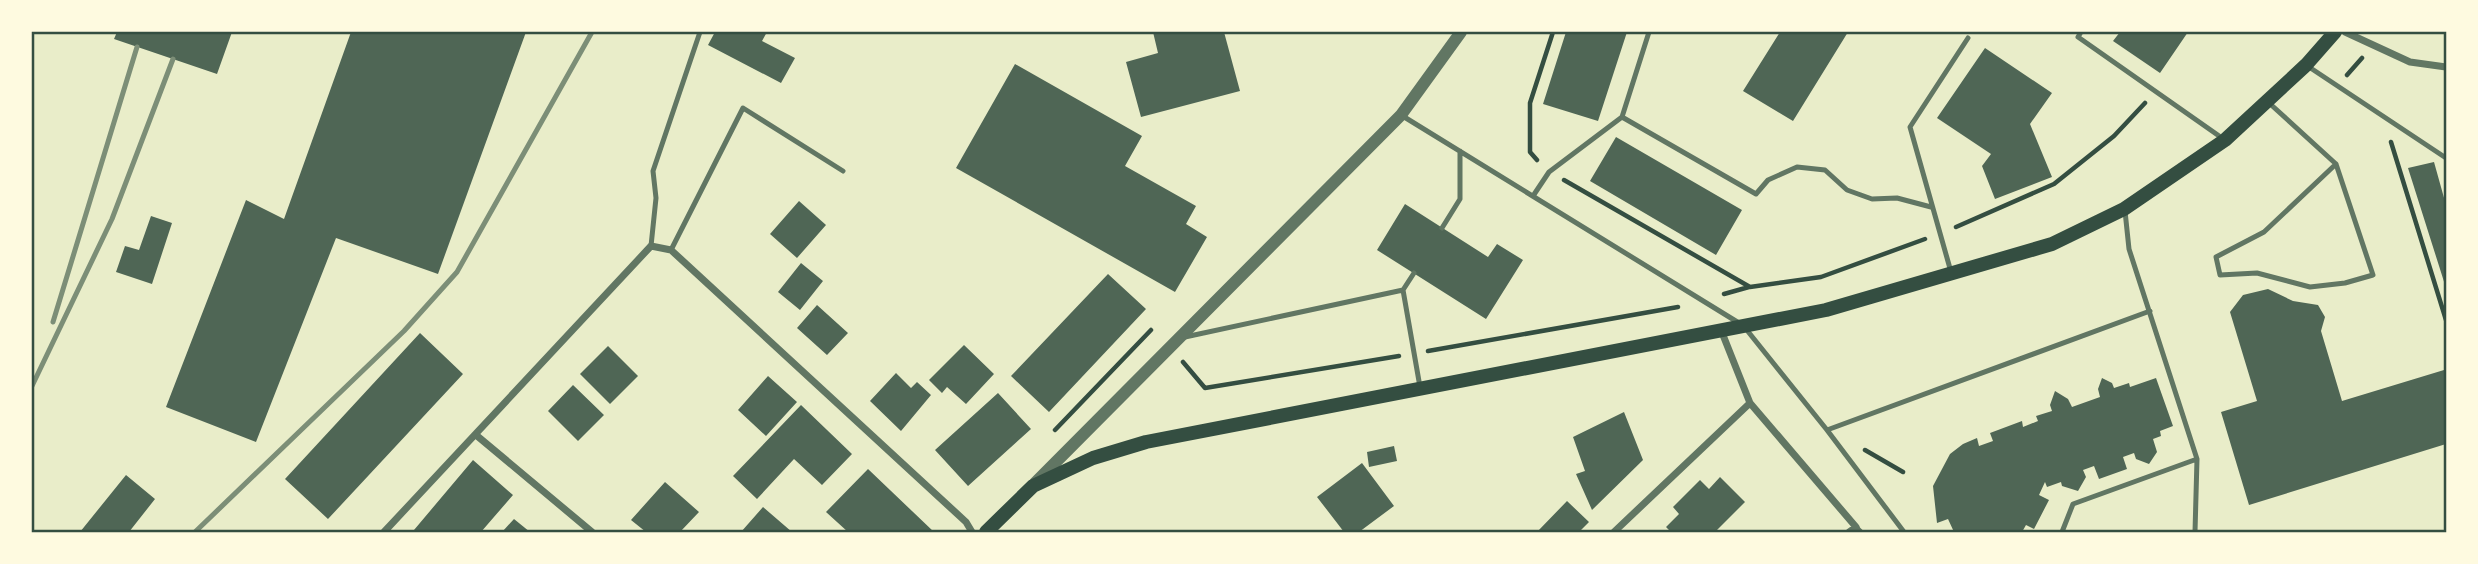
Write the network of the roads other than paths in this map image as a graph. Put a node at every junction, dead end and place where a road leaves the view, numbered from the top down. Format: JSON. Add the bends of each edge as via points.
{"nodes":[{"id":1,"x":701,"y":32,"type":"edge"},
{"id":2,"x":1461,"y":32,"type":"edge"},
{"id":3,"x":1649,"y":32,"type":"edge"},
{"id":4,"x":2081,"y":32,"type":"edge"},
{"id":5,"x":2334,"y":32,"type":"edge"},
{"id":6,"x":2345,"y":32,"type":"edge"},
{"id":7,"x":1968,"y":38,"type":"dead end"},
{"id":8,"x":2306,"y":65,"type":"junction"},
{"id":9,"x":2446,"y":67,"type":"edge"},
{"id":10,"x":2268,"y":102,"type":"junction"},
{"id":11,"x":1401,"y":116,"type":"junction"},
{"id":12,"x":1622,"y":117,"type":"junction"},
{"id":13,"x":2225,"y":140,"type":"junction"},
{"id":14,"x":1460,"y":151,"type":"junction"},
{"id":15,"x":2446,"y":158,"type":"edge"},
{"id":16,"x":2336,"y":164,"type":"junction"},
{"id":17,"x":843,"y":171,"type":"dead end"},
{"id":18,"x":1533,"y":196,"type":"junction"},
{"id":19,"x":1931,"y":207,"type":"junction"},
{"id":20,"x":2124,"y":209,"type":"junction"},
{"id":21,"x":1442,"y":228,"type":"dead end"},
{"id":22,"x":651,"y":246,"type":"junction"},
{"id":23,"x":671,"y":250,"type":"junction"},
{"id":24,"x":1414,"y":273,"type":"dead end"},
{"id":25,"x":1952,"y":275,"type":"junction"},
{"id":26,"x":1403,"y":290,"type":"junction"},
{"id":27,"x":2150,"y":311,"type":"junction"},
{"id":28,"x":1743,"y":326,"type":"junction"},
{"id":29,"x":1721,"y":330,"type":"junction"},
{"id":30,"x":1178,"y":338,"type":"junction"},
{"id":31,"x":1420,"y":390,"type":"junction"},
{"id":32,"x":1750,"y":403,"type":"junction"},
{"id":33,"x":1827,"y":430,"type":"junction"},
{"id":34,"x":476,"y":435,"type":"junction"},
{"id":35,"x":2197,"y":458,"type":"junction"},
{"id":36,"x":1033,"y":486,"type":"junction"},
{"id":37,"x":1858,"y":530,"type":"edge"},
{"id":38,"x":384,"y":533,"type":"edge"},
{"id":39,"x":592,"y":533,"type":"edge"},
{"id":40,"x":972,"y":533,"type":"edge"},
{"id":41,"x":986,"y":533,"type":"edge"},
{"id":42,"x":1614,"y":533,"type":"edge"},
{"id":43,"x":1849,"y":533,"type":"edge"},
{"id":44,"x":1903,"y":533,"type":"edge"},
{"id":45,"x":2062,"y":533,"type":"edge"},
{"id":46,"x":2195,"y":533,"type":"edge"}],
"edges":[{"from":1,"to":22,"type":"lane","via":[[653,171],[656,198]]},
{"from":2,"to":11,"type":"street"},
{"from":3,"to":12,"type":"lane"},
{"from":4,"to":13,"type":"lane","via":[[2078,37]]},
{"from":5,"to":8,"type":"main road"},
{"from":6,"to":9,"type":"street","via":[[2410,62]]},
{"from":7,"to":19,"type":"lane","via":[[1910,127]]},
{"from":8,"to":10,"type":"main road"},
{"from":8,"to":15,"type":"lane"},
{"from":10,"to":13,"type":"main road"},
{"from":10,"to":16,"type":"lane"},
{"from":11,"to":14,"type":"lane"},
{"from":11,"to":30,"type":"street"},
{"from":12,"to":18,"type":"lane","via":[[1549,172]]},
{"from":12,"to":19,"type":"lane","via":[[1756,194],[1768,180],[1797,167],[1825,170],[1847,190],[1872,199],[1897,198]]},
{"from":13,"to":20,"type":"main road"},
{"from":14,"to":18,"type":"lane"},
{"from":14,"to":21,"type":"lane","via":[[1460,199]]},
{"from":16,"to":16,"type":"lane","via":[[2373,275],[2310,288],[2257,273],[2220,275],[2216,257],[2264,232]]},
{"from":17,"to":23,"type":"lane","via":[[743,107]]},
{"from":18,"to":28,"type":"lane"},
{"from":19,"to":25,"type":"lane"},
{"from":20,"to":25,"type":"main road","via":[[2052,244]]},
{"from":20,"to":27,"type":"lane","via":[[2129,249]]},
{"from":22,"to":23,"type":"street"},
{"from":22,"to":34,"type":"street"},
{"from":23,"to":40,"type":"street","via":[[966,522]]},
{"from":24,"to":26,"type":"lane"},
{"from":25,"to":28,"type":"main road","via":[[1826,310]]},
{"from":26,"to":30,"type":"lane"},
{"from":26,"to":31,"type":"lane"},
{"from":27,"to":33,"type":"lane"},
{"from":27,"to":35,"type":"lane"},
{"from":28,"to":29,"type":"main road"},
{"from":28,"to":33,"type":"lane"},
{"from":29,"to":31,"type":"main road"},
{"from":29,"to":32,"type":"street"},
{"from":30,"to":36,"type":"street"},
{"from":31,"to":36,"type":"main road","via":[[1146,442],[1093,458]]},
{"from":32,"to":37,"type":"street"},
{"from":32,"to":42,"type":"street"},
{"from":33,"to":44,"type":"lane"},
{"from":34,"to":38,"type":"street"},
{"from":34,"to":39,"type":"street"},
{"from":35,"to":45,"type":"lane","via":[[2073,505]]},
{"from":35,"to":46,"type":"lane"},
{"from":36,"to":41,"type":"main road"},
{"from":37,"to":43,"type":"street"}]}
